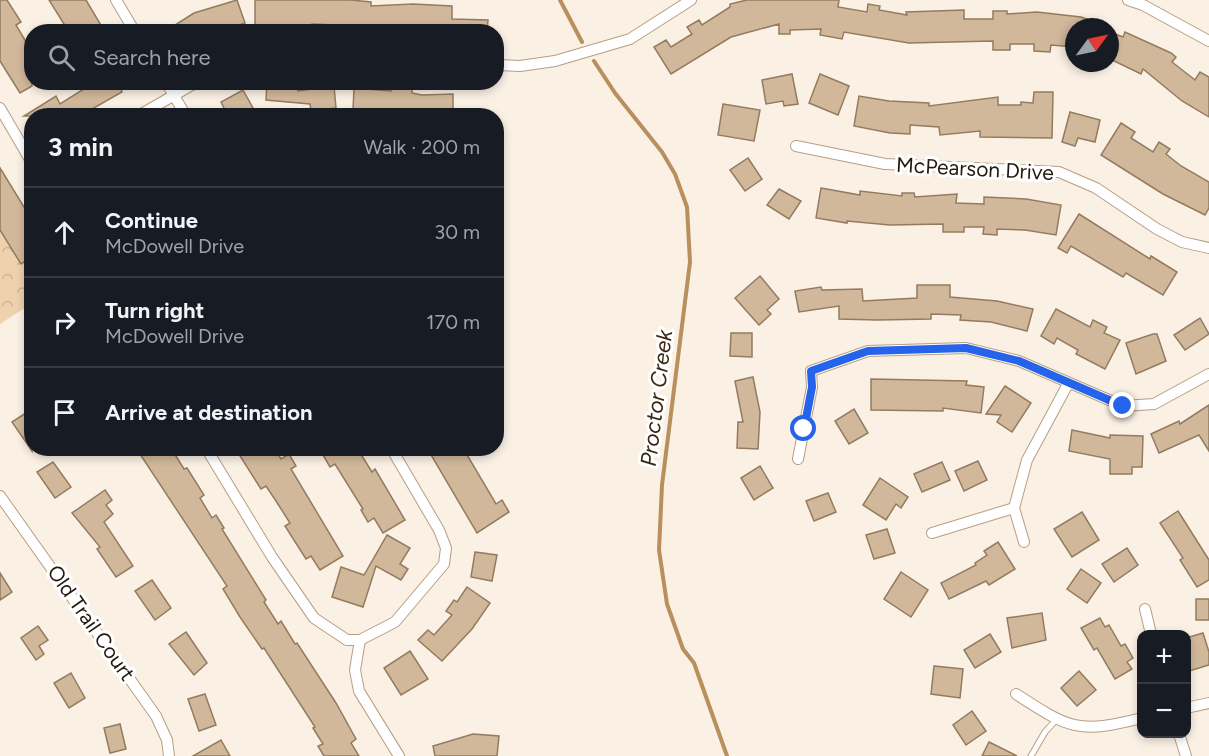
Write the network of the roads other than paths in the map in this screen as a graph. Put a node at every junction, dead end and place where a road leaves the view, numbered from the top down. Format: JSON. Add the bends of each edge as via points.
{"nodes":[{"id":1,"x":116,"y":0,"type":"edge"},
{"id":2,"x":691,"y":0,"type":"edge"},
{"id":3,"x":1128,"y":0,"type":"edge"},
{"id":4,"x":130,"y":24,"type":"edge"},
{"id":5,"x":1209,"y":41,"type":"edge"},
{"id":6,"x":504,"y":65,"type":"edge"},
{"id":7,"x":171,"y":90,"type":"edge"},
{"id":8,"x":183,"y":90,"type":"edge"},
{"id":9,"x":174,"y":95,"type":"junction"},
{"id":10,"x":0,"y":108,"type":"edge"},
{"id":11,"x":152,"y":108,"type":"edge"},
{"id":12,"x":181,"y":108,"type":"edge"},
{"id":13,"x":796,"y":146,"type":"dead end"},
{"id":14,"x":24,"y":149,"type":"edge"},
{"id":15,"x":1209,"y":248,"type":"edge"},
{"id":16,"x":1209,"y":374,"type":"edge"},
{"id":17,"x":1068,"y":384,"type":"junction"},
{"id":18,"x":211,"y":456,"type":"edge"},
{"id":19,"x":396,"y":456,"type":"edge"},
{"id":20,"x":798,"y":459,"type":"dead end"},
{"id":21,"x":0,"y":496,"type":"edge"},
{"id":22,"x":1014,"y":508,"type":"junction"},
{"id":23,"x":932,"y":533,"type":"dead end"},
{"id":24,"x":1024,"y":542,"type":"dead end"},
{"id":25,"x":1145,"y":609,"type":"dead end"},
{"id":26,"x":1150,"y":630,"type":"edge"},
{"id":27,"x":360,"y":640,"type":"junction"},
{"id":28,"x":1016,"y":694,"type":"dead end"},
{"id":29,"x":1209,"y":702,"type":"edge"},
{"id":30,"x":1191,"y":707,"type":"edge"},
{"id":31,"x":1137,"y":719,"type":"edge"},
{"id":32,"x":1056,"y":720,"type":"junction"},
{"id":33,"x":1180,"y":738,"type":"edge"},
{"id":34,"x":169,"y":756,"type":"edge"},
{"id":35,"x":399,"y":756,"type":"edge"},
{"id":36,"x":1031,"y":756,"type":"edge"},
{"id":37,"x":1186,"y":756,"type":"edge"}],
"edges":[{"from":1,"to":4,"type":"street"},
{"from":2,"to":6,"type":"street","via":[[630,39],[555,61]]},
{"from":3,"to":5,"type":"street"},
{"from":7,"to":9,"type":"street"},
{"from":8,"to":9,"type":"street"},
{"from":9,"to":11,"type":"street"},
{"from":9,"to":12,"type":"street"},
{"from":10,"to":14,"type":"street"},
{"from":13,"to":15,"type":"street","name":"McPearson Drive","via":[[885,164],[1059,172],[1096,188],[1182,242]]},
{"from":16,"to":17,"type":"street","via":[[1154,404],[1123,406]]},
{"from":17,"to":20,"type":"street","via":[[1019,361],[966,348],[868,351],[811,371],[812,387]]},
{"from":17,"to":22,"type":"street","via":[[1027,460]]},
{"from":18,"to":27,"type":"street","via":[[314,618],[347,640]]},
{"from":19,"to":27,"type":"street","via":[[439,530],[446,548],[444,564],[394,622]]},
{"from":21,"to":34,"type":"street","name":"Old Trail Court","via":[[156,716],[167,740]]},
{"from":22,"to":23,"type":"street"},
{"from":22,"to":24,"type":"street"},
{"from":25,"to":26,"type":"street"},
{"from":27,"to":35,"type":"street","via":[[355,670],[359,691]]},
{"from":28,"to":32,"type":"street"},
{"from":29,"to":30,"type":"street"},
{"from":31,"to":32,"type":"street","via":[[1100,728]]},
{"from":32,"to":36,"type":"lane"},
{"from":33,"to":37,"type":"street"}]}
